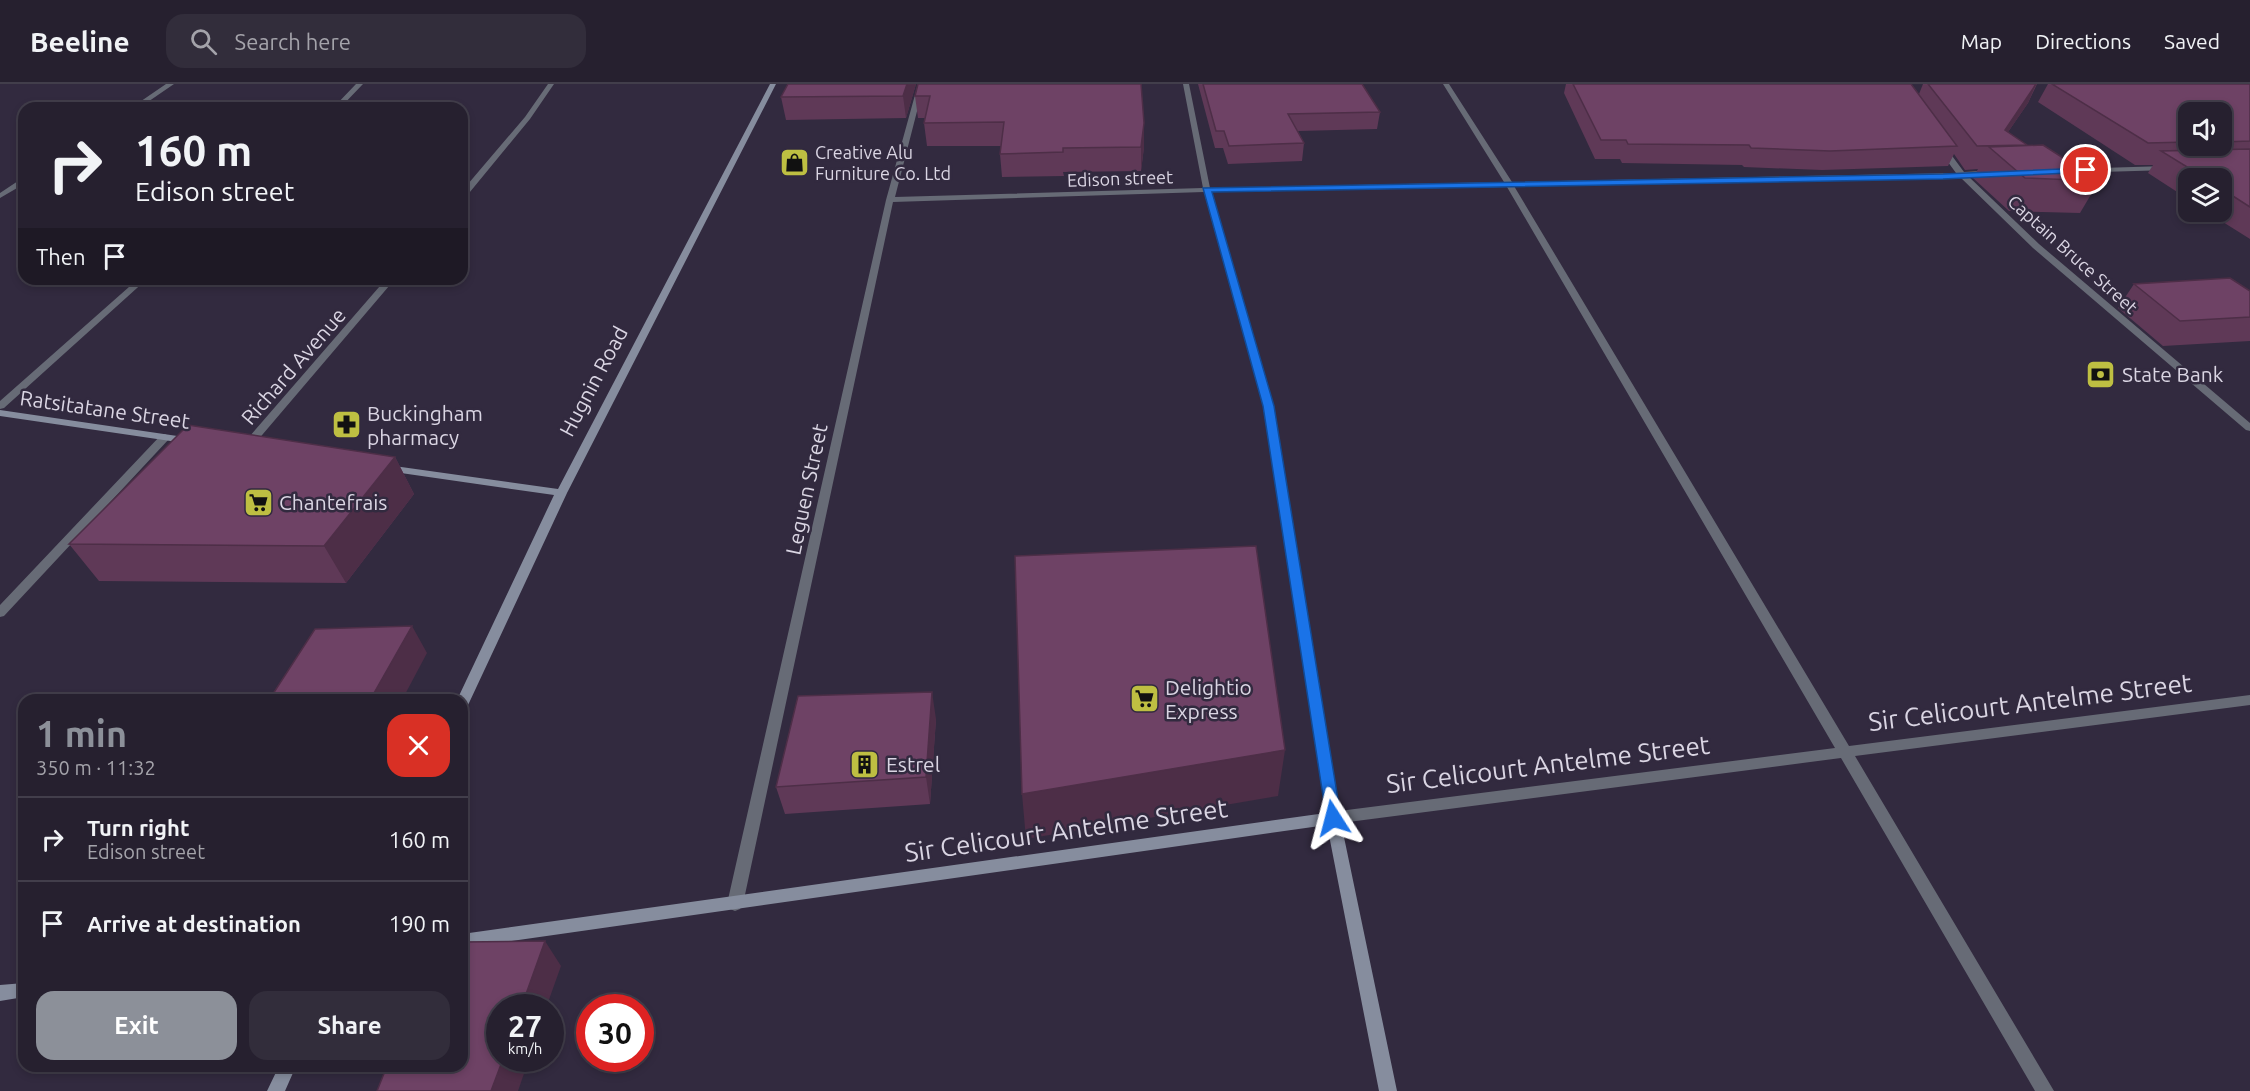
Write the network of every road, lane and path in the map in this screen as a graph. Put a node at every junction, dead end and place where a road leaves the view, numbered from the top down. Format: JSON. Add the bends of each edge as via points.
{"nodes":[{"id":1,"x":171,"y":84,"type":"edge"},
{"id":2,"x":360,"y":84,"type":"edge"},
{"id":3,"x":551,"y":84,"type":"edge"},
{"id":4,"x":773,"y":84,"type":"edge"},
{"id":5,"x":921,"y":84,"type":"edge"},
{"id":6,"x":1186,"y":84,"type":"edge"},
{"id":7,"x":1446,"y":84,"type":"edge"},
{"id":8,"x":144,"y":102,"type":"edge"},
{"id":9,"x":342,"y":102,"type":"edge"},
{"id":10,"x":1935,"y":139,"type":"edge"},
{"id":11,"x":2178,"y":168,"type":"edge"},
{"id":12,"x":2063,"y":171,"type":"edge"},
{"id":13,"x":2004,"y":172,"type":"edge"},
{"id":14,"x":1962,"y":175,"type":"junction"},
{"id":15,"x":1509,"y":184,"type":"junction"},
{"id":16,"x":18,"y":185,"type":"edge"},
{"id":17,"x":468,"y":189,"type":"edge"},
{"id":18,"x":1206,"y":190,"type":"junction"},
{"id":19,"x":0,"y":196,"type":"edge"},
{"id":20,"x":890,"y":200,"type":"junction"},
{"id":21,"x":136,"y":285,"type":"edge"},
{"id":22,"x":387,"y":285,"type":"edge"},
{"id":23,"x":0,"y":406,"type":"edge"},
{"id":24,"x":0,"y":414,"type":"edge"},
{"id":25,"x":2250,"y":428,"type":"edge"},
{"id":26,"x":165,"y":437,"type":"junction"},
{"id":27,"x":200,"y":442,"type":"edge"},
{"id":28,"x":240,"y":448,"type":"joint"},
{"id":29,"x":257,"y":450,"type":"edge"},
{"id":30,"x":374,"y":466,"type":"edge"},
{"id":31,"x":561,"y":493,"type":"junction"},
{"id":32,"x":0,"y":613,"type":"edge"},
{"id":33,"x":467,"y":694,"type":"edge"},
{"id":34,"x":2250,"y":700,"type":"edge"},
{"id":35,"x":1843,"y":751,"type":"junction"},
{"id":36,"x":1333,"y":818,"type":"junction"},
{"id":37,"x":735,"y":904,"type":"junction"},
{"id":38,"x":468,"y":940,"type":"edge"},
{"id":39,"x":18,"y":991,"type":"edge"},
{"id":40,"x":0,"y":993,"type":"edge"},
{"id":41,"x":285,"y":1072,"type":"edge"},
{"id":42,"x":276,"y":1091,"type":"edge"},
{"id":43,"x":1388,"y":1091,"type":"edge"},
{"id":44,"x":2045,"y":1091,"type":"edge"}],
"edges":[{"from":1,"to":8,"type":"street"},
{"from":2,"to":9,"type":"street"},
{"from":3,"to":17,"type":"street","via":[[528,118]]},
{"from":4,"to":31,"type":"main road","name":"Hugnin Road"},
{"from":5,"to":20,"type":"street","name":"Leguen Street"},
{"from":6,"to":18,"type":"street"},
{"from":7,"to":15,"type":"street"},
{"from":10,"to":14,"type":"street","name":"Captain Bruce Street"},
{"from":11,"to":12,"type":"street"},
{"from":13,"to":14,"type":"street","name":"Edison street"},
{"from":14,"to":15,"type":"street","name":"Edison street"},
{"from":14,"to":25,"type":"street","name":"Captain Bruce Street","via":[[2036,246]]},
{"from":15,"to":18,"type":"street","name":"Edison street"},
{"from":15,"to":35,"type":"street"},
{"from":16,"to":19,"type":"street"},
{"from":18,"to":20,"type":"street","name":"Edison street"},
{"from":18,"to":36,"type":"street","via":[[1268,406]]},
{"from":20,"to":37,"type":"street","name":"Leguen Street"},
{"from":21,"to":23,"type":"street"},
{"from":22,"to":28,"type":"street","name":"Richard Avenue"},
{"from":24,"to":26,"type":"main road","name":"Ratsitatane Street"},
{"from":26,"to":27,"type":"main road","name":"Ratsitatane Street"},
{"from":26,"to":32,"type":"street"},
{"from":28,"to":29,"type":"main road"},
{"from":30,"to":31,"type":"main road"},
{"from":31,"to":33,"type":"main road","name":"Hugnin Road"},
{"from":34,"to":35,"type":"street","name":"Sir Celicourt Antelme Street"},
{"from":35,"to":36,"type":"street","name":"Sir Celicourt Antelme Street"},
{"from":35,"to":44,"type":"street"},
{"from":36,"to":37,"type":"main road","name":"Sir Celicourt Antelme Street"},
{"from":36,"to":43,"type":"main road"},
{"from":37,"to":38,"type":"main road","name":"Sir Celicourt Antelme Street"},
{"from":39,"to":40,"type":"main road"},
{"from":41,"to":42,"type":"main road"}]}
